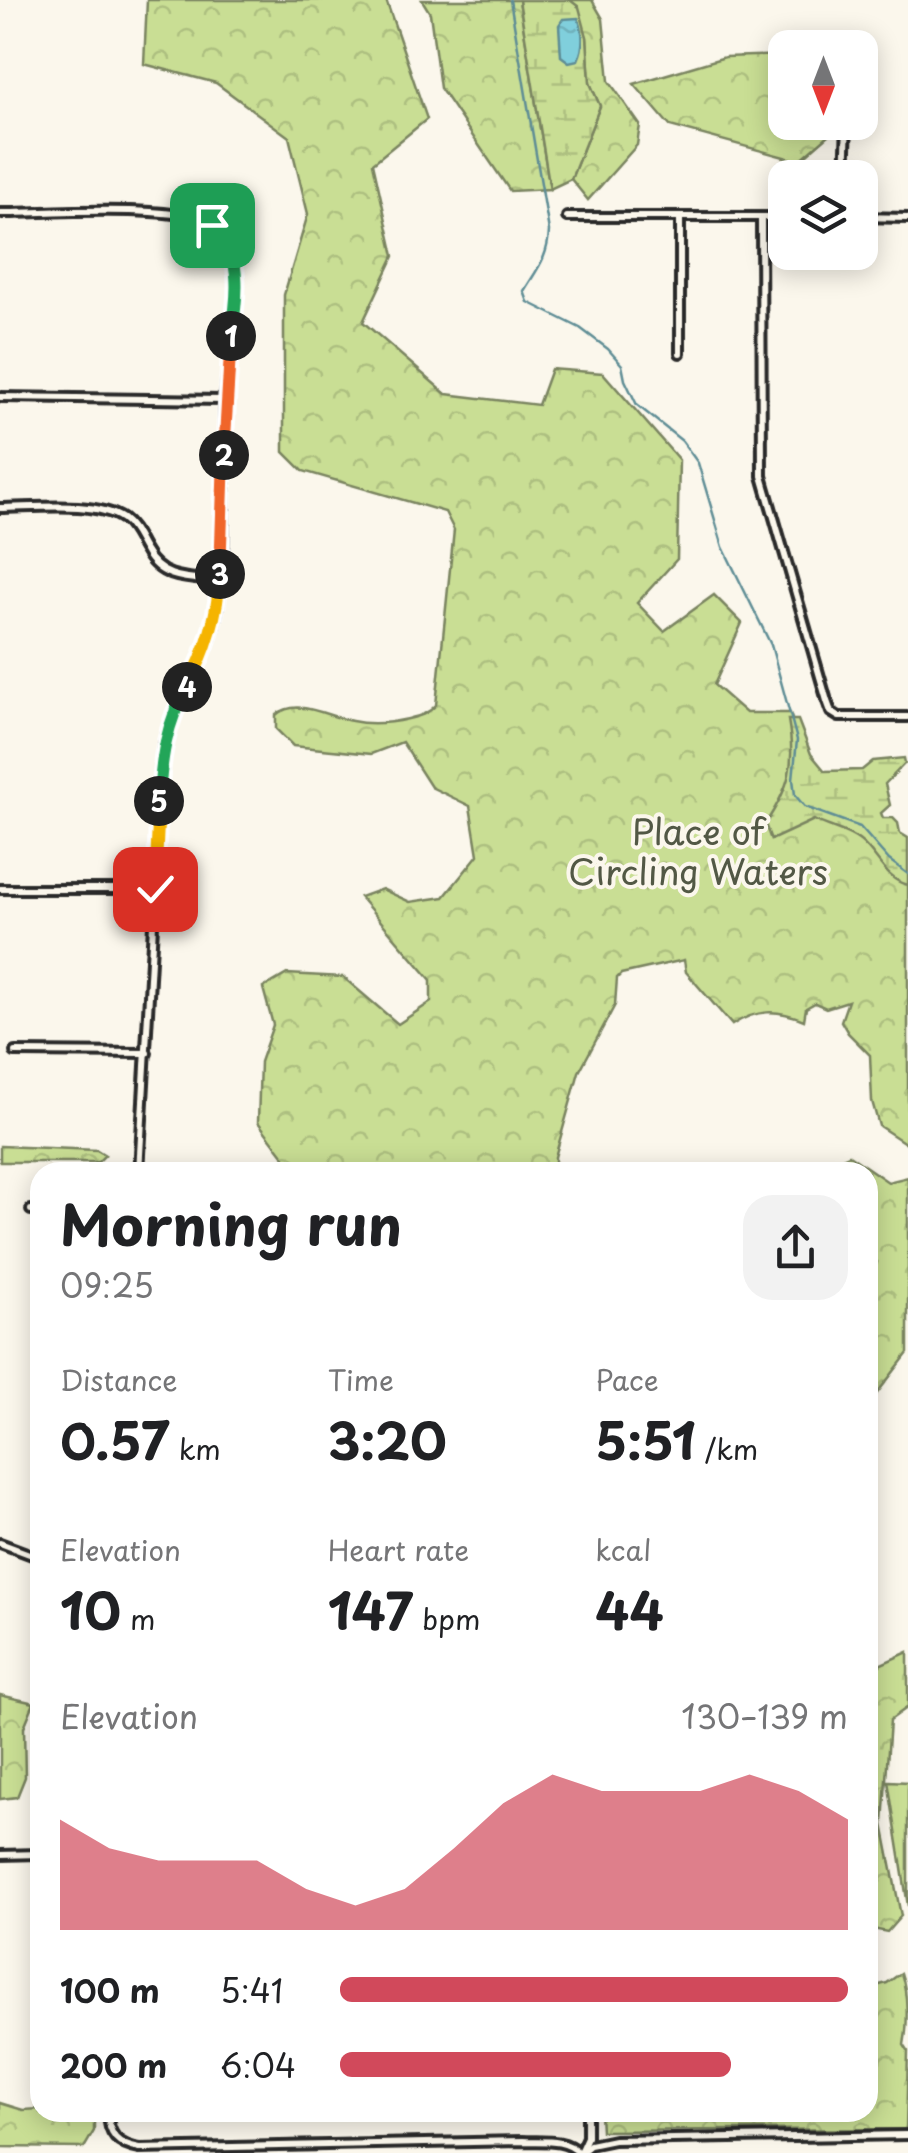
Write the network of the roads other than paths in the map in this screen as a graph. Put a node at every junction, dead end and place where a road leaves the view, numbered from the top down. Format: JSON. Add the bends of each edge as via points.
{"nodes":[{"id":1,"x":0,"y":212,"type":"edge"},
{"id":2,"x":567,"y":217,"type":"dead end"},
{"id":3,"x":878,"y":217,"type":"edge"},
{"id":4,"x":680,"y":218,"type":"junction"},
{"id":5,"x":761,"y":218,"type":"junction"},
{"id":6,"x":768,"y":218,"type":"edge"},
{"id":7,"x":908,"y":218,"type":"edge"},
{"id":8,"x":680,"y":352,"type":"dead end"},
{"id":9,"x":0,"y":397,"type":"edge"},
{"id":10,"x":225,"y":400,"type":"junction"},
{"id":11,"x":0,"y":508,"type":"edge"},
{"id":12,"x":220,"y":581,"type":"junction"},
{"id":13,"x":908,"y":717,"type":"edge"},
{"id":14,"x":155,"y":889,"type":"junction"},
{"id":15,"x":0,"y":890,"type":"edge"},
{"id":16,"x":15,"y":1052,"type":"dead end"},
{"id":17,"x":147,"y":1052,"type":"junction"},
{"id":18,"x":140,"y":1162,"type":"edge"},
{"id":19,"x":0,"y":1543,"type":"edge"},
{"id":20,"x":30,"y":1554,"type":"edge"},
{"id":21,"x":30,"y":1854,"type":"edge"},
{"id":22,"x":0,"y":1855,"type":"edge"},
{"id":23,"x":109,"y":2122,"type":"edge"},
{"id":24,"x":587,"y":2122,"type":"edge"},
{"id":25,"x":908,"y":2135,"type":"edge"},
{"id":26,"x":336,"y":2149,"type":"edge"},
{"id":27,"x":200,"y":2150,"type":"edge"},
{"id":28,"x":579,"y":2153,"type":"edge"}],
"edges":[{"from":1,"to":10,"type":"street","via":[[183,214],[217,228],[234,255],[236,276]]},
{"from":2,"to":4,"type":"street"},
{"from":3,"to":7,"type":"street"},
{"from":4,"to":5,"type":"street"},
{"from":4,"to":8,"type":"street"},
{"from":5,"to":6,"type":"street"},
{"from":5,"to":13,"type":"street","via":[[762,476],[827,701],[839,718]]},
{"from":9,"to":10,"type":"street"},
{"from":10,"to":12,"type":"street"},
{"from":11,"to":12,"type":"street","via":[[109,512],[135,531],[165,574]]},
{"from":12,"to":14,"type":"street","via":[[212,633],[163,748]]},
{"from":14,"to":15,"type":"street"},
{"from":14,"to":17,"type":"street"},
{"from":16,"to":17,"type":"street"},
{"from":17,"to":18,"type":"street"},
{"from":19,"to":20,"type":"street"},
{"from":21,"to":22,"type":"street"},
{"from":23,"to":27,"type":"street","via":[[120,2142]]},
{"from":24,"to":28,"type":"street"},
{"from":25,"to":28,"type":"street","via":[[614,2140]]},
{"from":26,"to":27,"type":"street"},
{"from":26,"to":28,"type":"street","via":[[558,2142]]}]}
